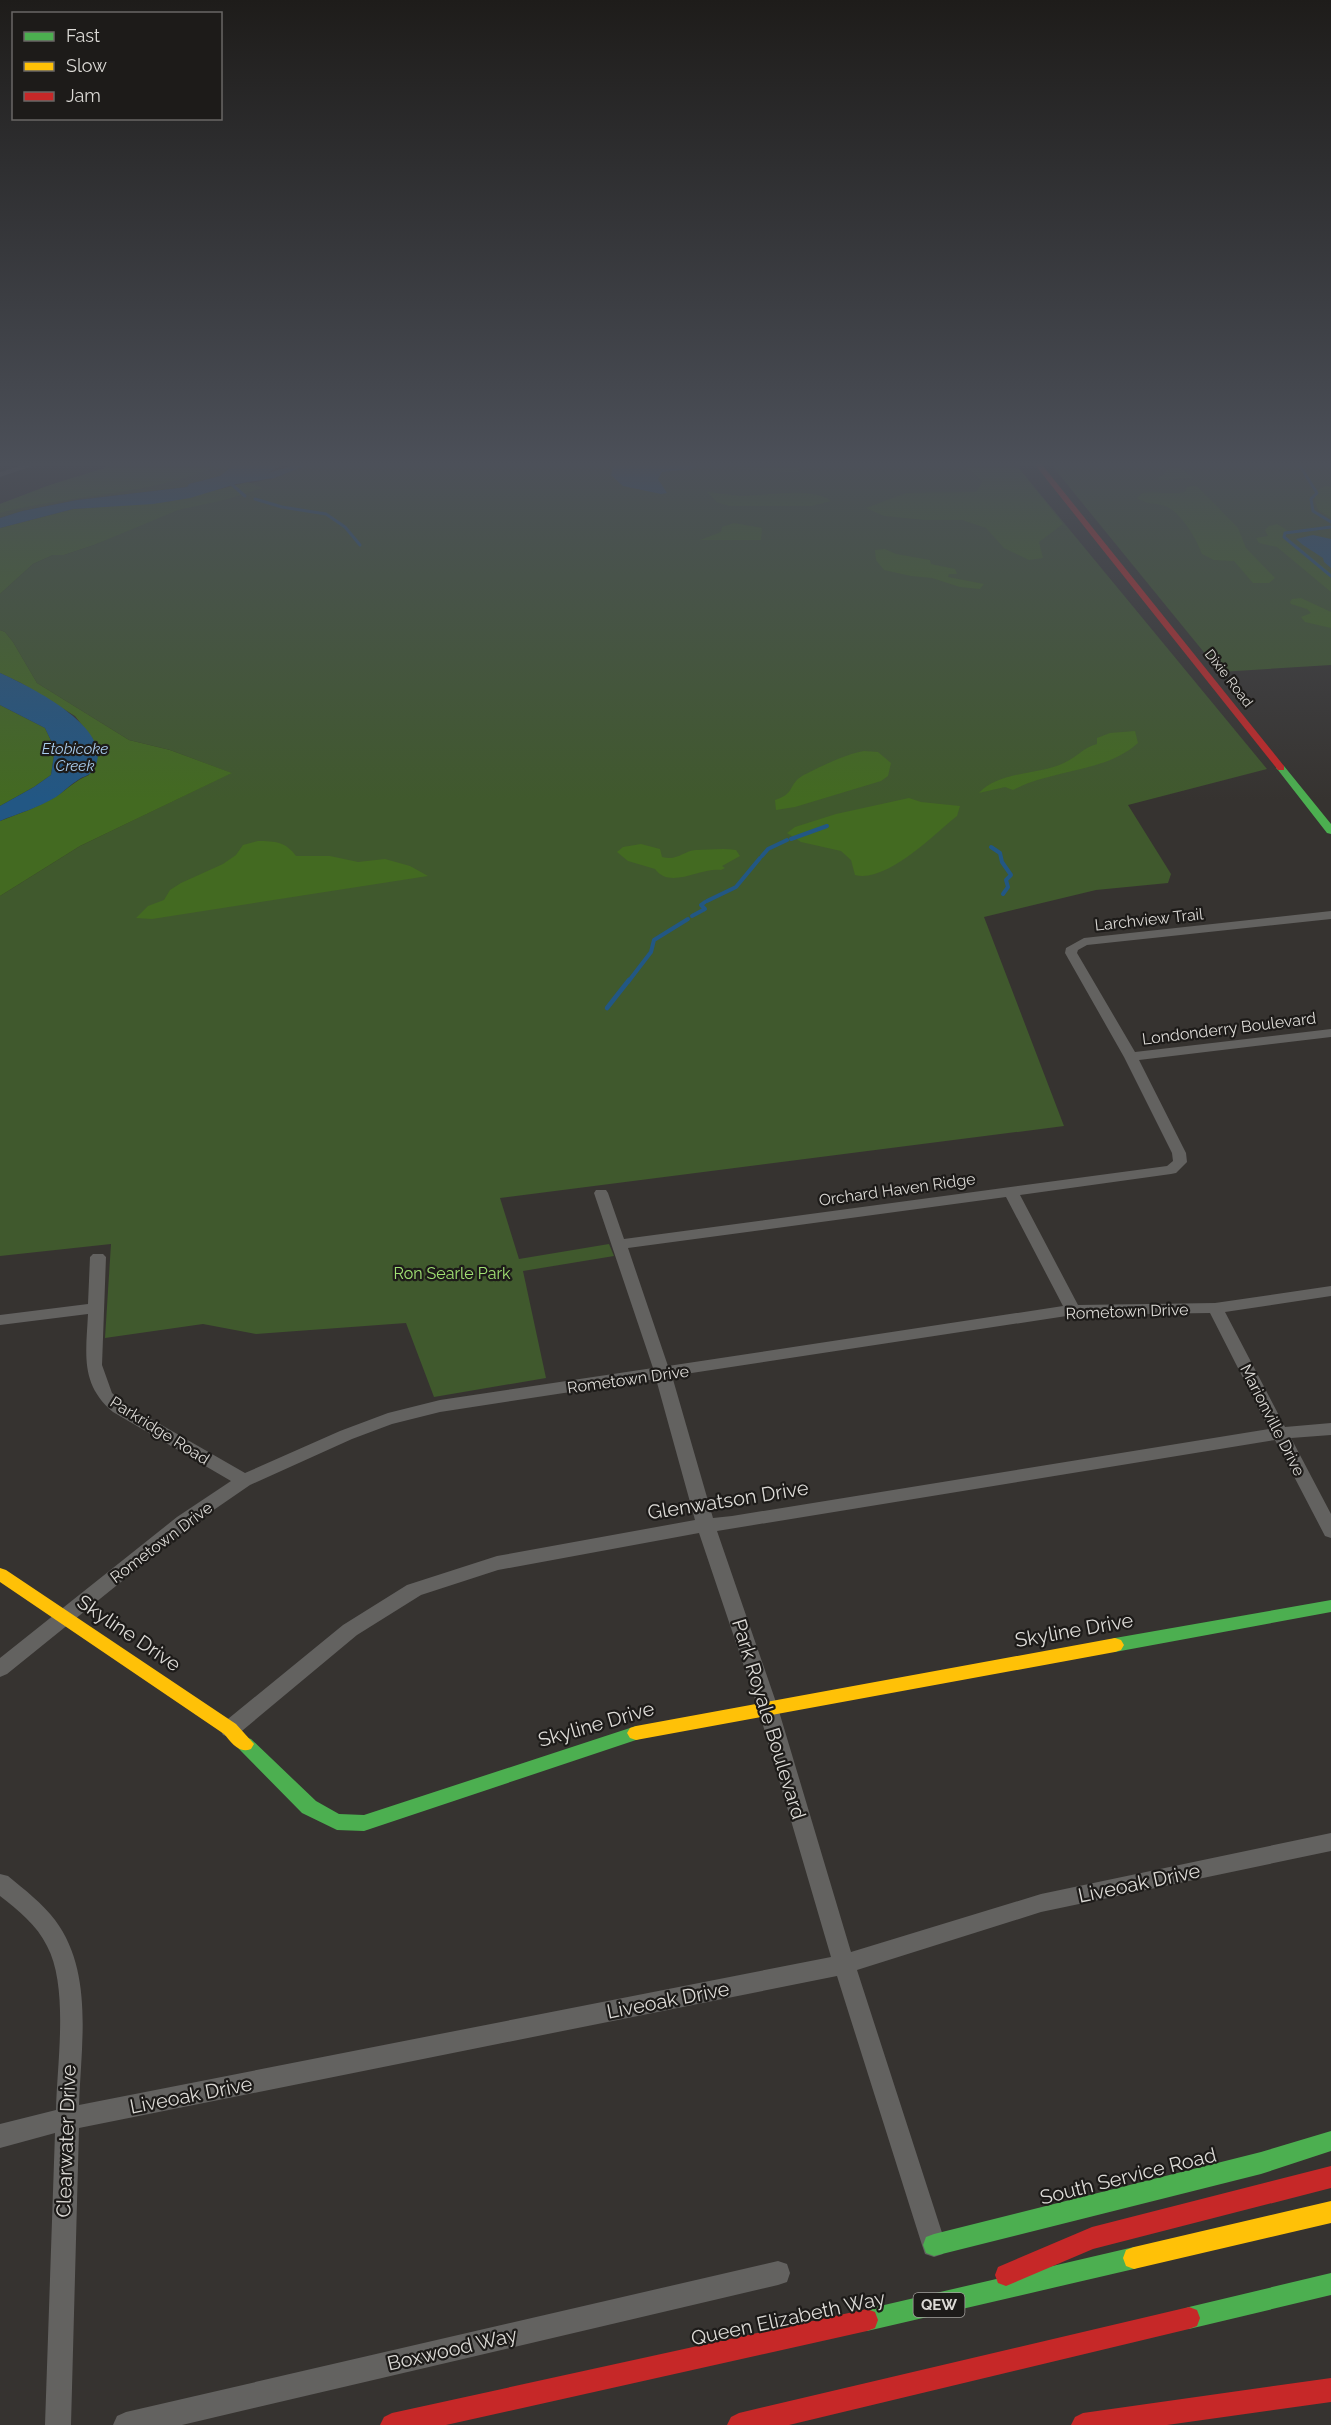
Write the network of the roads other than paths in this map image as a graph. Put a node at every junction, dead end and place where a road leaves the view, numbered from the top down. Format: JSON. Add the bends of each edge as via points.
{"nodes":[{"id":1,"x":1126,"y":574,"type":"edge"},
{"id":2,"x":1331,"y":831,"type":"edge"},
{"id":3,"x":1331,"y":915,"type":"edge"},
{"id":4,"x":1331,"y":1033,"type":"edge"},
{"id":5,"x":1131,"y":1057,"type":"junction"},
{"id":6,"x":1179,"y":1164,"type":"joint"},
{"id":7,"x":1010,"y":1191,"type":"junction"},
{"id":8,"x":601,"y":1193,"type":"dead end"},
{"id":9,"x":618,"y":1245,"type":"junction"},
{"id":10,"x":98,"y":1257,"type":"dead end"},
{"id":11,"x":1331,"y":1291,"type":"edge"},
{"id":12,"x":97,"y":1308,"type":"junction"},
{"id":13,"x":1215,"y":1308,"type":"junction"},
{"id":14,"x":1073,"y":1310,"type":"junction"},
{"id":15,"x":0,"y":1320,"type":"edge"},
{"id":16,"x":663,"y":1374,"type":"junction"},
{"id":17,"x":1331,"y":1429,"type":"edge"},
{"id":18,"x":1280,"y":1433,"type":"junction"},
{"id":19,"x":244,"y":1481,"type":"junction"},
{"id":20,"x":706,"y":1526,"type":"junction"},
{"id":21,"x":1331,"y":1532,"type":"edge"},
{"id":22,"x":0,"y":1574,"type":"edge"},
{"id":23,"x":1328,"y":1610,"type":"edge"},
{"id":24,"x":65,"y":1616,"type":"junction"},
{"id":25,"x":0,"y":1669,"type":"edge"},
{"id":26,"x":768,"y":1708,"type":"junction"},
{"id":27,"x":230,"y":1729,"type":"junction"},
{"id":28,"x":1331,"y":1842,"type":"edge"},
{"id":29,"x":0,"y":1883,"type":"edge"},
{"id":30,"x":844,"y":1964,"type":"junction"},
{"id":31,"x":67,"y":2120,"type":"junction"},
{"id":32,"x":0,"y":2136,"type":"edge"},
{"id":33,"x":1331,"y":2141,"type":"edge"},
{"id":34,"x":1331,"y":2178,"type":"edge"},
{"id":35,"x":1331,"y":2212,"type":"edge"},
{"id":36,"x":934,"y":2246,"type":"joint"},
{"id":37,"x":778,"y":2273,"type":"dead end"},
{"id":38,"x":1331,"y":2284,"type":"edge"},
{"id":39,"x":935,"y":2306,"type":"junction"},
{"id":40,"x":1331,"y":2390,"type":"edge"},
{"id":41,"x":58,"y":2425,"type":"edge"},
{"id":42,"x":126,"y":2425,"type":"edge"},
{"id":43,"x":392,"y":2425,"type":"edge"},
{"id":44,"x":739,"y":2425,"type":"edge"},
{"id":45,"x":1083,"y":2425,"type":"edge"}],
"edges":[{"from":1,"to":2,"type":"main road","name":"Dixie Road"},
{"from":3,"to":5,"type":"street","name":"Larchview Trail","via":[[1074,946],[1071,953]]},
{"from":4,"to":5,"type":"street","name":"Londonderry Boulevard"},
{"from":5,"to":6,"type":"street","name":"Larchview Trail","via":[[1179,1153]]},
{"from":6,"to":7,"type":"street","name":"Orchard Haven Ridge","via":[[1162,1172]]},
{"from":7,"to":9,"type":"street","name":"Orchard Haven Ridge"},
{"from":7,"to":14,"type":"street"},
{"from":8,"to":9,"type":"street","name":"Park Royale Boulevard"},
{"from":9,"to":16,"type":"street","name":"Park Royale Boulevard"},
{"from":10,"to":12,"type":"street","name":"Parkridge Road"},
{"from":11,"to":13,"type":"street","name":"Rometown Drive"},
{"from":12,"to":15,"type":"street"},
{"from":12,"to":19,"type":"street","name":"Parkridge Road","via":[[94,1365],[105,1396]]},
{"from":13,"to":14,"type":"street","name":"Rometown Drive"},
{"from":13,"to":18,"type":"street","name":"Marionville Drive"},
{"from":14,"to":16,"type":"street","name":"Rometown Drive"},
{"from":16,"to":19,"type":"street","name":"Rometown Drive","via":[[440,1406],[388,1419]]},
{"from":16,"to":20,"type":"street","name":"Park Royale Boulevard"},
{"from":17,"to":18,"type":"street","name":"Glenwatson Drive"},
{"from":18,"to":20,"type":"street","name":"Glenwatson Drive"},
{"from":18,"to":21,"type":"street","name":"Marionville Drive"},
{"from":19,"to":24,"type":"street","name":"Rometown Drive","via":[[183,1522]]},
{"from":20,"to":26,"type":"street","name":"Park Royale Boulevard"},
{"from":20,"to":27,"type":"street","name":"Glenwatson Drive","via":[[497,1563],[414,1590],[350,1630]]},
{"from":22,"to":24,"type":"main road","name":"Skyline Drive"},
{"from":23,"to":26,"type":"main road","name":"Skyline Drive"},
{"from":24,"to":25,"type":"street","name":"Rometown Drive"},
{"from":24,"to":27,"type":"main road","name":"Skyline Drive"},
{"from":26,"to":27,"type":"main road","name":"Skyline Drive","via":[[629,1734],[364,1823],[337,1822],[309,1808]]},
{"from":26,"to":30,"type":"street","name":"Park Royale Boulevard"},
{"from":28,"to":30,"type":"street","name":"Liveoak Drive","via":[[1041,1903]]},
{"from":29,"to":31,"type":"street","name":"Clearwater Drive","via":[[40,1915],[57,1940],[68,1968],[71,1992]]},
{"from":30,"to":31,"type":"street","name":"Liveoak Drive"},
{"from":30,"to":36,"type":"street","name":"Park Royale Boulevard"},
{"from":31,"to":32,"type":"street","name":"Liveoak Drive"},
{"from":31,"to":41,"type":"street","name":"Clearwater Drive"},
{"from":33,"to":36,"type":"main road","name":"South Service Road","via":[[1261,2163]]},
{"from":34,"to":39,"type":"main road","via":[[1092,2238]]},
{"from":35,"to":39,"type":"main road","name":"Queen Elizabeth Way","number":"QEW"},
{"from":37,"to":42,"type":"street","name":"Boxwood Way"},
{"from":38,"to":44,"type":"main road"},
{"from":39,"to":43,"type":"main road","name":"Queen Elizabeth Way","number":"QEW"},
{"from":40,"to":45,"type":"main road"}]}
